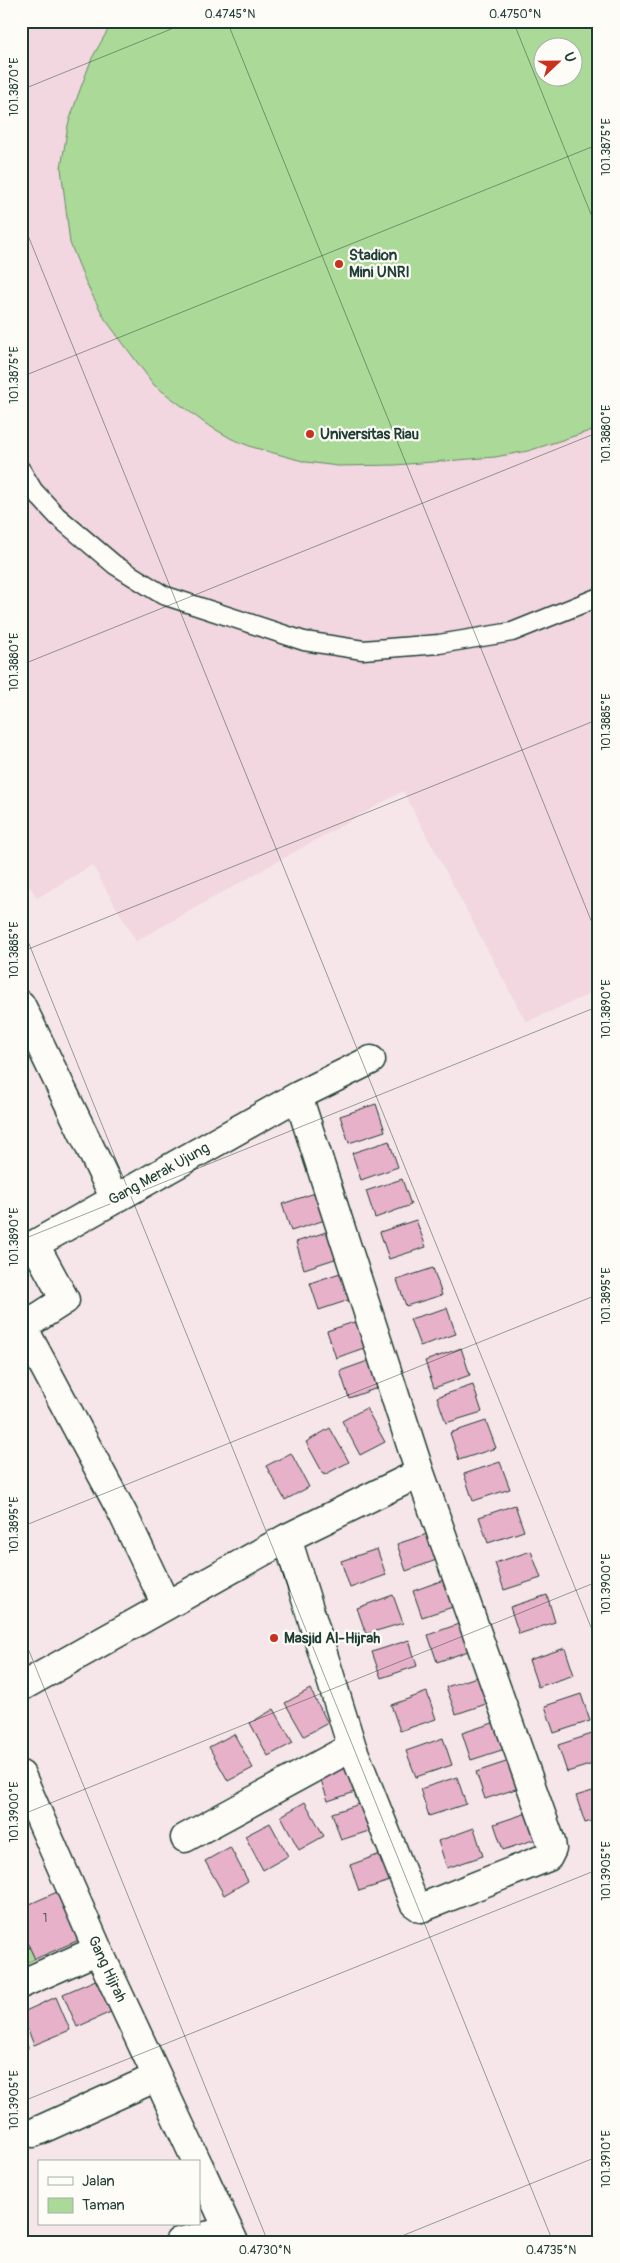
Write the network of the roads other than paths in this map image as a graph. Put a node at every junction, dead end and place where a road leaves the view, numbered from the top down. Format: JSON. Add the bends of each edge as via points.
{"nodes":[{"id":1,"x":21,"y":470,"type":"edge"},
{"id":2,"x":599,"y":597,"type":"edge"},
{"id":3,"x":21,"y":1006,"type":"edge"},
{"id":4,"x":371,"y":1060,"type":"dead end"},
{"id":5,"x":298,"y":1096,"type":"junction"},
{"id":6,"x":115,"y":1198,"type":"junction"},
{"id":7,"x":28,"y":1248,"type":"edge"},
{"id":8,"x":420,"y":1473,"type":"junction"},
{"id":9,"x":287,"y":1538,"type":"junction"},
{"id":10,"x":166,"y":1604,"type":"junction"},
{"id":11,"x":21,"y":1687,"type":"edge"},
{"id":12,"x":352,"y":1747,"type":"junction"},
{"id":13,"x":21,"y":1775,"type":"edge"},
{"id":14,"x":185,"y":1838,"type":"dead end"},
{"id":15,"x":98,"y":1950,"type":"junction"},
{"id":16,"x":21,"y":1984,"type":"edge"},
{"id":17,"x":157,"y":2077,"type":"junction"},
{"id":18,"x":33,"y":2133,"type":"dead end"},
{"id":19,"x":196,"y":2160,"type":"edge"},
{"id":20,"x":200,"y":2168,"type":"edge"},
{"id":21,"x":231,"y":2236,"type":"edge"},
{"id":22,"x":179,"y":2242,"type":"edge"}],
"edges":[{"from":1,"to":2,"type":"lane","via":[[32,490],[57,516],[115,565],[163,594],[304,641],[363,650],[439,644],[512,632]]},
{"from":3,"to":6,"type":"street"},
{"from":4,"to":5,"type":"street","name":"Gang Merak Ujung"},
{"from":5,"to":6,"type":"street","name":"Gang Merak Ujung"},
{"from":5,"to":8,"type":"street"},
{"from":6,"to":7,"type":"street","name":"Gang Merak Ujung"},
{"from":7,"to":10,"type":"street","via":[[65,1300],[23,1327],[123,1514]]},
{"from":8,"to":9,"type":"street"},
{"from":8,"to":12,"type":"street","via":[[551,1842],[550,1854],[430,1905],[418,1907]]},
{"from":9,"to":10,"type":"street"},
{"from":9,"to":12,"type":"street"},
{"from":10,"to":11,"type":"street"},
{"from":12,"to":14,"type":"street"},
{"from":13,"to":15,"type":"street","name":"Gang Hijrah"},
{"from":15,"to":16,"type":"street"},
{"from":15,"to":17,"type":"street","name":"Gang Hijrah"},
{"from":17,"to":18,"type":"street"},
{"from":17,"to":19,"type":"street","name":"Gang Hijrah"},
{"from":20,"to":21,"type":"street"},
{"from":21,"to":22,"type":"street"}]}
